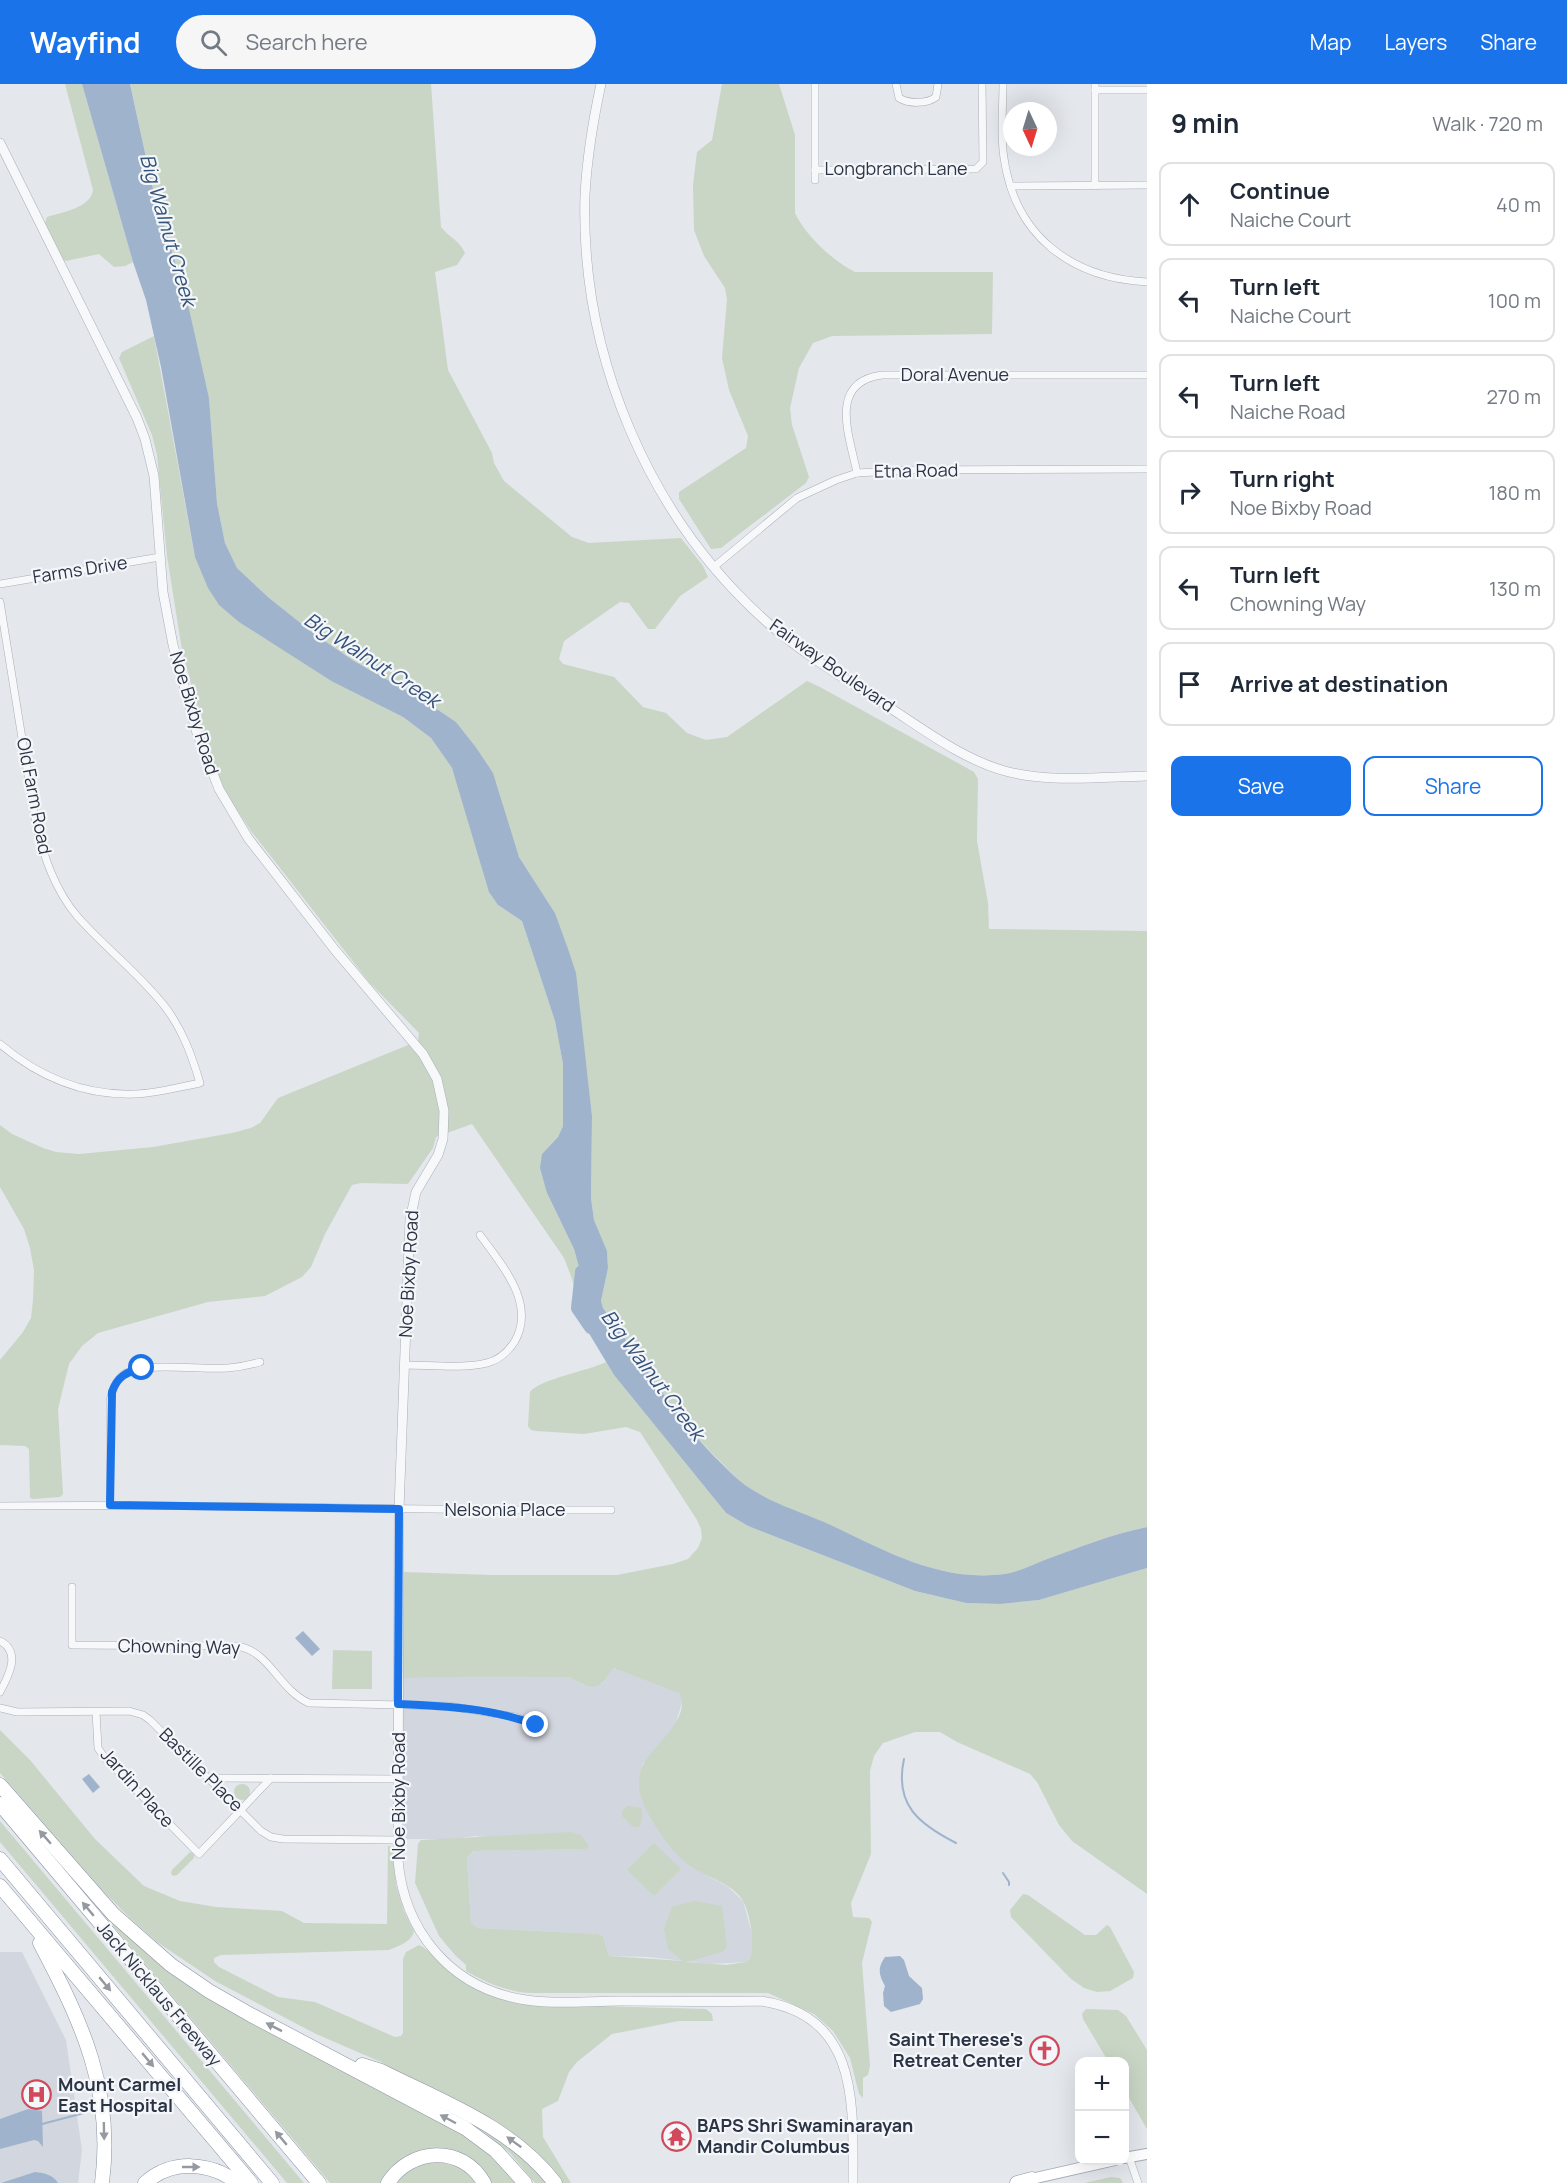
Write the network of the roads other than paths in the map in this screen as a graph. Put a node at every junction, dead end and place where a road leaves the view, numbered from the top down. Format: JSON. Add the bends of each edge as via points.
{"nodes":[{"id":1,"x":601,"y":84,"type":"edge"},
{"id":2,"x":815,"y":84,"type":"edge"},
{"id":3,"x":896,"y":84,"type":"edge"},
{"id":4,"x":938,"y":84,"type":"edge"},
{"id":5,"x":982,"y":84,"type":"edge"},
{"id":6,"x":1002,"y":84,"type":"edge"},
{"id":7,"x":1095,"y":87,"type":"edge"},
{"id":8,"x":1147,"y":90,"type":"edge"},
{"id":9,"x":0,"y":143,"type":"edge"},
{"id":10,"x":4,"y":161,"type":"edge"},
{"id":11,"x":815,"y":170,"type":"junction"},
{"id":12,"x":815,"y":180,"type":"dead end"},
{"id":13,"x":1147,"y":185,"type":"edge"},
{"id":14,"x":1011,"y":186,"type":"junction"},
{"id":15,"x":1095,"y":186,"type":"junction"},
{"id":16,"x":1147,"y":282,"type":"edge"},
{"id":17,"x":1147,"y":375,"type":"edge"},
{"id":18,"x":1147,"y":469,"type":"edge"},
{"id":19,"x":857,"y":473,"type":"junction"},
{"id":20,"x":160,"y":557,"type":"junction"},
{"id":21,"x":714,"y":566,"type":"junction"},
{"id":22,"x":0,"y":584,"type":"edge"},
{"id":23,"x":0,"y":602,"type":"edge"},
{"id":24,"x":1147,"y":776,"type":"edge"},
{"id":25,"x":0,"y":1044,"type":"edge"},
{"id":26,"x":480,"y":1235,"type":"dead end"},
{"id":27,"x":260,"y":1362,"type":"dead end"},
{"id":28,"x":404,"y":1365,"type":"junction"},
{"id":29,"x":110,"y":1505,"type":"junction"},
{"id":30,"x":0,"y":1506,"type":"edge"},
{"id":31,"x":399,"y":1509,"type":"junction"},
{"id":32,"x":611,"y":1509,"type":"dead end"},
{"id":33,"x":72,"y":1587,"type":"dead end"},
{"id":34,"x":0,"y":1641,"type":"edge"},
{"id":35,"x":0,"y":1692,"type":"edge"},
{"id":36,"x":398,"y":1704,"type":"junction"},
{"id":37,"x":0,"y":1708,"type":"edge"},
{"id":38,"x":96,"y":1712,"type":"junction"},
{"id":39,"x":536,"y":1725,"type":"dead end"},
{"id":40,"x":208,"y":1778,"type":"junction"},
{"id":41,"x":271,"y":1778,"type":"junction"},
{"id":42,"x":398,"y":1779,"type":"junction"},
{"id":43,"x":0,"y":1785,"type":"edge"},
{"id":44,"x":0,"y":1804,"type":"edge"},
{"id":45,"x":240,"y":1810,"type":"junction"},
{"id":46,"x":398,"y":1840,"type":"junction"},
{"id":47,"x":0,"y":1859,"type":"edge"},
{"id":48,"x":0,"y":1886,"type":"edge"},
{"id":49,"x":28,"y":1920,"type":"junction"},
{"id":50,"x":326,"y":2054,"type":"junction"},
{"id":51,"x":1147,"y":2154,"type":"edge"},
{"id":52,"x":1129,"y":2158,"type":"edge"},
{"id":53,"x":1129,"y":2163,"type":"edge"},
{"id":54,"x":1093,"y":2165,"type":"edge"},
{"id":55,"x":1032,"y":2179,"type":"junction"},
{"id":56,"x":102,"y":2183,"type":"edge"},
{"id":57,"x":145,"y":2183,"type":"edge"},
{"id":58,"x":238,"y":2183,"type":"edge"},
{"id":59,"x":251,"y":2183,"type":"edge"},
{"id":60,"x":272,"y":2183,"type":"edge"},
{"id":61,"x":319,"y":2183,"type":"edge"},
{"id":62,"x":388,"y":2183,"type":"edge"},
{"id":63,"x":484,"y":2183,"type":"edge"},
{"id":64,"x":525,"y":2183,"type":"edge"},
{"id":65,"x":555,"y":2183,"type":"edge"},
{"id":66,"x":853,"y":2183,"type":"edge"},
{"id":67,"x":1012,"y":2183,"type":"edge"},
{"id":68,"x":1017,"y":2183,"type":"edge"},
{"id":69,"x":1138,"y":2183,"type":"edge"}],
"edges":[{"from":1,"to":21,"type":"street","name":"Fairway Boulevard","via":[[590,142],[585,218],[603,349],[642,457],[680,522]]},
{"from":2,"to":11,"type":"street"},
{"from":3,"to":4,"type":"street","via":[[899,98],[922,102],[936,97]]},
{"from":5,"to":11,"type":"street","name":"Longbranch Lane","via":[[983,162],[976,169]]},
{"from":6,"to":14,"type":"street","via":[[1003,147]]},
{"from":7,"to":8,"type":"street"},
{"from":7,"to":15,"type":"street"},
{"from":9,"to":10,"type":"street","name":"Noe Bixby Road"},
{"from":10,"to":20,"type":"street","name":"Noe Bixby Road","via":[[137,418],[155,485]]},
{"from":11,"to":12,"type":"street"},
{"from":13,"to":15,"type":"street"},
{"from":14,"to":15,"type":"street"},
{"from":14,"to":16,"type":"street","via":[[1040,238],[1062,257],[1103,276]]},
{"from":17,"to":19,"type":"street","name":"Doral Avenue","via":[[882,375],[866,379],[854,389],[846,404]]},
{"from":18,"to":19,"type":"street","name":"Etna Road"},
{"from":19,"to":21,"type":"street","name":"Etna Road","via":[[797,498]]},
{"from":20,"to":22,"type":"street","name":"Farms Drive"},
{"from":20,"to":28,"type":"street","name":"Noe Bixby Road","via":[[173,645],[196,730],[219,789],[248,838],[310,919],[423,1054],[440,1089],[443,1139],[416,1192],[410,1220]]},
{"from":21,"to":24,"type":"street","name":"Fairway Boulevard","via":[[796,646],[973,759],[1004,771],[1037,776]]},
{"from":23,"to":25,"type":"street","name":"Old Farm Road","via":[[36,825],[54,879],[76,914],[167,1009],[188,1044],[200,1083],[138,1094],[92,1091],[44,1075]]},
{"from":26,"to":28,"type":"street","via":[[519,1296],[522,1315],[514,1342],[502,1356],[485,1364]]},
{"from":27,"to":29,"type":"street","via":[[226,1368],[142,1368],[120,1378],[110,1401]]},
{"from":28,"to":31,"type":"street","name":"Noe Bixby Road"},
{"from":29,"to":30,"type":"street","name":"Nelsonia Place"},
{"from":29,"to":31,"type":"street","name":"Nelsonia Place"},
{"from":31,"to":32,"type":"street","name":"Nelsonia Place"},
{"from":31,"to":36,"type":"street","name":"Noe Bixby Road"},
{"from":33,"to":36,"type":"street","name":"Chowning Way","via":[[72,1645],[249,1648],[309,1703]]},
{"from":34,"to":35,"type":"street","via":[[11,1653],[12,1664]]},
{"from":36,"to":39,"type":"street","name":"Chowning Way","via":[[449,1706],[516,1717]]},
{"from":36,"to":42,"type":"street","name":"Noe Bixby Road"},
{"from":37,"to":38,"type":"street","name":"Bastille Place","via":[[17,1712]]},
{"from":38,"to":40,"type":"street","name":"Bastille Place","via":[[143,1715]]},
{"from":38,"to":45,"type":"street","name":"Jardin Place","via":[[98,1748],[104,1757],[199,1854]]},
{"from":40,"to":41,"type":"street"},
{"from":40,"to":45,"type":"street","name":"Bastille Place"},
{"from":41,"to":42,"type":"street"},
{"from":41,"to":45,"type":"street"},
{"from":42,"to":46,"type":"street","name":"Noe Bixby Road"},
{"from":50,"to":43,"type":"highway","one_way":true,"via":[[209,1991],[154,1952],[113,1914]]},
{"from":61,"to":44,"type":"highway","name":"Jack Nicklaus Freeway","one_way":true},
{"from":45,"to":46,"type":"street","name":"Bastille Place","via":[[271,1837]]},
{"from":46,"to":66,"type":"street","name":"Noe Bixby Road","via":[[402,1888],[416,1926],[449,1965],[486,1989],[540,2001],[761,2001],[791,2008],[816,2023],[840,2055],[849,2083]]},
{"from":47,"to":60,"type":"highway","name":"Jack Nicklaus Freeway","one_way":true},
{"from":48,"to":49,"type":"highway"},
{"from":49,"to":56,"type":"highway","one_way":true,"via":[[78,2018],[93,2063],[104,2129]]},
{"from":49,"to":59,"type":"highway","one_way":true},
{"from":64,"to":50,"type":"highway","one_way":true,"via":[[496,2151],[465,2128]]},
{"from":65,"to":50,"type":"highway","one_way":true,"via":[[502,2133],[381,2072]]},
{"from":51,"to":52,"type":"main road"},
{"from":53,"to":69,"type":"street"},
{"from":54,"to":55,"type":"main road"},
{"from":55,"to":67,"type":"main road"},
{"from":55,"to":68,"type":"highway"},
{"from":57,"to":58,"type":"highway","one_way":true,"via":[[164,2171],[186,2166],[213,2169]]},
{"from":62,"to":63,"type":"highway","via":[[413,2159],[437,2154],[460,2160]]}]}
